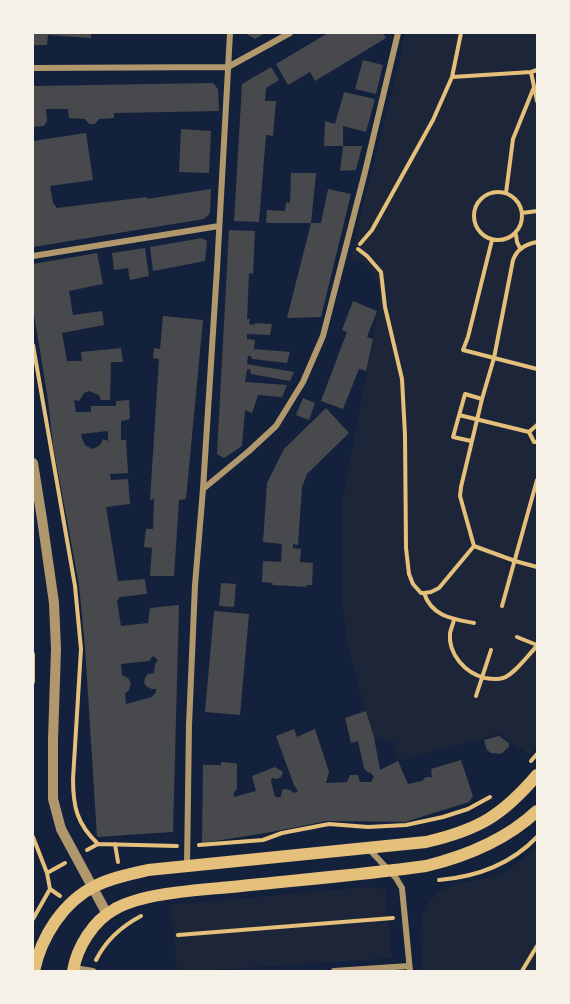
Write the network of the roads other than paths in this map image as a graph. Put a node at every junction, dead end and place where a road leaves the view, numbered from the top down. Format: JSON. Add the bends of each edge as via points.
{"nodes":[{"id":1,"x":230,"y":33,"type":"edge"},
{"id":2,"x":290,"y":33,"type":"edge"},
{"id":3,"x":398,"y":33,"type":"edge"},
{"id":4,"x":228,"y":67,"type":"junction"},
{"id":5,"x":33,"y":68,"type":"edge"},
{"id":6,"x":219,"y":226,"type":"junction"},
{"id":7,"x":33,"y":256,"type":"edge"},
{"id":8,"x":33,"y":463,"type":"edge"},
{"id":9,"x":203,"y":489,"type":"junction"},
{"id":10,"x":537,"y":775,"type":"edge"},
{"id":11,"x":537,"y":811,"type":"edge"},
{"id":12,"x":368,"y":848,"type":"junction"},
{"id":13,"x":187,"y":865,"type":"junction"},
{"id":14,"x":388,"y":871,"type":"junction"},
{"id":15,"x":92,"y":888,"type":"junction"},
{"id":16,"x":107,"y":914,"type":"junction"},
{"id":17,"x":409,"y":968,"type":"edge"},
{"id":18,"x":73,"y":970,"type":"edge"},
{"id":19,"x":34,"y":971,"type":"edge"},
{"id":20,"x":91,"y":971,"type":"edge"},
{"id":21,"x":334,"y":971,"type":"edge"}],
"edges":[{"from":1,"to":4,"type":"street"},
{"from":2,"to":4,"type":"street"},
{"from":3,"to":9,"type":"street","via":[[323,336],[303,382],[276,426]]},
{"from":4,"to":5,"type":"street"},
{"from":4,"to":6,"type":"street"},
{"from":6,"to":7,"type":"street"},
{"from":6,"to":9,"type":"street"},
{"from":8,"to":15,"type":"street","via":[[54,603],[53,799],[61,829]]},
{"from":9,"to":13,"type":"street","via":[[189,725]]},
{"from":10,"to":12,"type":"main road","via":[[508,806],[470,829],[426,842]]},
{"from":11,"to":14,"type":"main road","via":[[509,833],[458,858]]},
{"from":12,"to":13,"type":"main road"},
{"from":12,"to":14,"type":"street"},
{"from":13,"to":15,"type":"main road","via":[[148,870]]},
{"from":14,"to":16,"type":"main road","via":[[167,894],[123,905]]},
{"from":14,"to":17,"type":"street","via":[[402,888]]},
{"from":15,"to":16,"type":"street"},
{"from":15,"to":19,"type":"main road","via":[[57,920],[40,949]]},
{"from":16,"to":18,"type":"main road","via":[[82,943]]},
{"from":17,"to":21,"type":"street"},
{"from":18,"to":20,"type":"street"}]}
